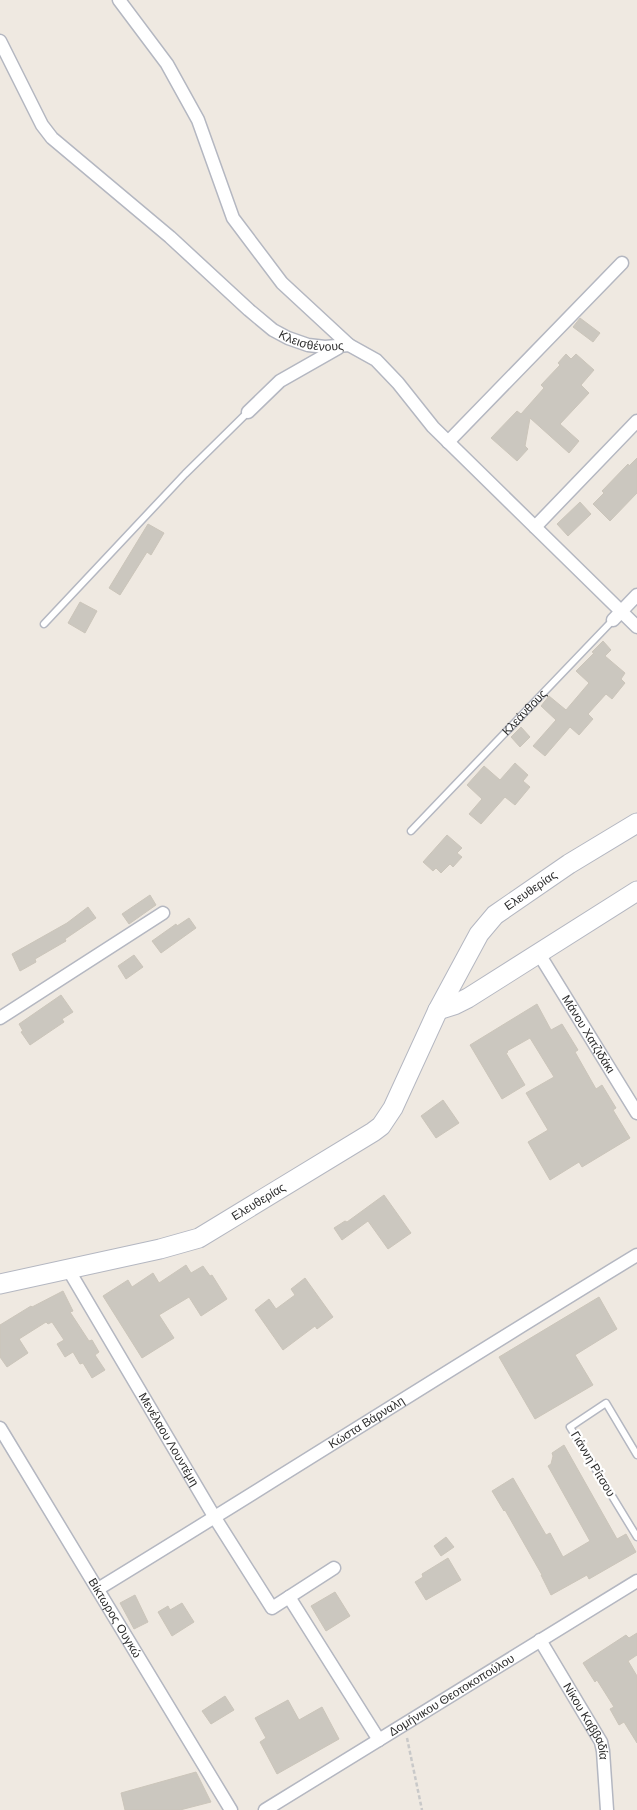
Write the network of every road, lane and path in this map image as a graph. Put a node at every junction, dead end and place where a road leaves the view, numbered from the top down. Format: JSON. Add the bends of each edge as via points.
{"nodes":[{"id":1,"x":118,"y":0,"type":"edge"},
{"id":2,"x":0,"y":41,"type":"edge"},
{"id":3,"x":622,"y":263,"type":"dead end"},
{"id":4,"x":346,"y":345,"type":"junction"},
{"id":5,"x":248,"y":412,"type":"joint"},
{"id":6,"x":637,"y":421,"type":"edge"},
{"id":7,"x":448,"y":442,"type":"junction"},
{"id":8,"x":535,"y":526,"type":"junction"},
{"id":9,"x":637,"y":595,"type":"edge"},
{"id":10,"x":617,"y":615,"type":"junction"},
{"id":11,"x":44,"y":624,"type":"dead end"},
{"id":12,"x":637,"y":627,"type":"edge"},
{"id":13,"x":637,"y":823,"type":"edge"},
{"id":14,"x":411,"y":831,"type":"dead end"},
{"id":15,"x":637,"y":891,"type":"edge"},
{"id":16,"x":163,"y":913,"type":"dead end"},
{"id":17,"x":539,"y":954,"type":"junction"},
{"id":18,"x":438,"y":1010,"type":"junction"},
{"id":19,"x":0,"y":1018,"type":"edge"},
{"id":20,"x":637,"y":1114,"type":"edge"},
{"id":21,"x":637,"y":1256,"type":"edge"},
{"id":22,"x":68,"y":1270,"type":"junction"},
{"id":23,"x":0,"y":1284,"type":"edge"},
{"id":24,"x":0,"y":1428,"type":"edge"},
{"id":25,"x":637,"y":1455,"type":"edge"},
{"id":26,"x":215,"y":1518,"type":"junction"},
{"id":27,"x":637,"y":1537,"type":"edge"},
{"id":28,"x":334,"y":1568,"type":"dead end"},
{"id":29,"x":637,"y":1581,"type":"edge"},
{"id":30,"x":98,"y":1589,"type":"junction"},
{"id":31,"x":289,"y":1597,"type":"junction"},
{"id":32,"x":540,"y":1640,"type":"junction"},
{"id":33,"x":404,"y":1724,"type":"junction"},
{"id":34,"x":379,"y":1740,"type":"junction"},
{"id":35,"x":231,"y":1810,"type":"edge"},
{"id":36,"x":265,"y":1810,"type":"edge"},
{"id":37,"x":422,"y":1810,"type":"edge"},
{"id":38,"x":607,"y":1810,"type":"edge"}],
"edges":[{"from":1,"to":4,"type":"street","via":[[167,64],[198,120],[234,218],[282,283]]},
{"from":2,"to":4,"type":"street","name":"Κλεισθένους","via":[[42,125],[52,138],[170,237],[273,330],[308,345]]},
{"from":3,"to":7,"type":"street"},
{"from":4,"to":5,"type":"street","via":[[280,381]]},
{"from":4,"to":7,"type":"street","name":"Κλεισθένους","via":[[376,360]]},
{"from":5,"to":11,"type":"lane"},
{"from":6,"to":8,"type":"street"},
{"from":7,"to":8,"type":"street","name":"Κλεισθένους"},
{"from":8,"to":10,"type":"street","name":"Κλεισθένους"},
{"from":9,"to":10,"type":"street","name":"Κλεάνθους"},
{"from":10,"to":12,"type":"street","name":"Κλεισθένους"},
{"from":10,"to":14,"type":"lane","name":"Κλεάνθους"},
{"from":13,"to":18,"type":"street","name":"Ελευθερίας","via":[[569,864],[495,915],[479,934]]},
{"from":15,"to":17,"type":"street"},
{"from":16,"to":19,"type":"street"},
{"from":17,"to":18,"type":"street","via":[[468,998]]},
{"from":17,"to":20,"type":"street","name":"Μάνου Χατζιδάκι"},
{"from":18,"to":22,"type":"street","name":"Ελευθερίας","via":[[393,1108],[373,1132],[199,1238]]},
{"from":21,"to":26,"type":"street","name":"Κώστα Βάρναλη"},
{"from":22,"to":23,"type":"street","name":"Ελευθερίας"},
{"from":22,"to":26,"type":"street","name":"Μενέλαου Λουντέμη"},
{"from":24,"to":30,"type":"street","name":"Βίκτωρος Ουγκώ"},
{"from":25,"to":27,"type":"lane","name":"Γιάννη Ρίτσου","via":[[606,1403],[570,1427]]},
{"from":26,"to":30,"type":"street","name":"Κώστα Βάρναλη"},
{"from":26,"to":31,"type":"street","name":"Μενέλαου Λουντέμη","via":[[272,1608]]},
{"from":28,"to":31,"type":"street"},
{"from":29,"to":32,"type":"street","name":"Δομήνικου Θεοτοκοπούλου"},
{"from":30,"to":35,"type":"street","name":"Βίκτωρος Ουγκώ"},
{"from":31,"to":34,"type":"street"},
{"from":32,"to":33,"type":"street","name":"Δομήνικου Θεοτοκοπούλου"},
{"from":32,"to":38,"type":"street","name":"Νίκου Καββαδία","via":[[601,1742]]},
{"from":33,"to":34,"type":"street","name":"Δομήνικου Θεοτοκοπούλου"},
{"from":33,"to":37,"type":"path"},
{"from":34,"to":36,"type":"street","name":"Δομήνικου Θεοτοκοπούλου"}]}
